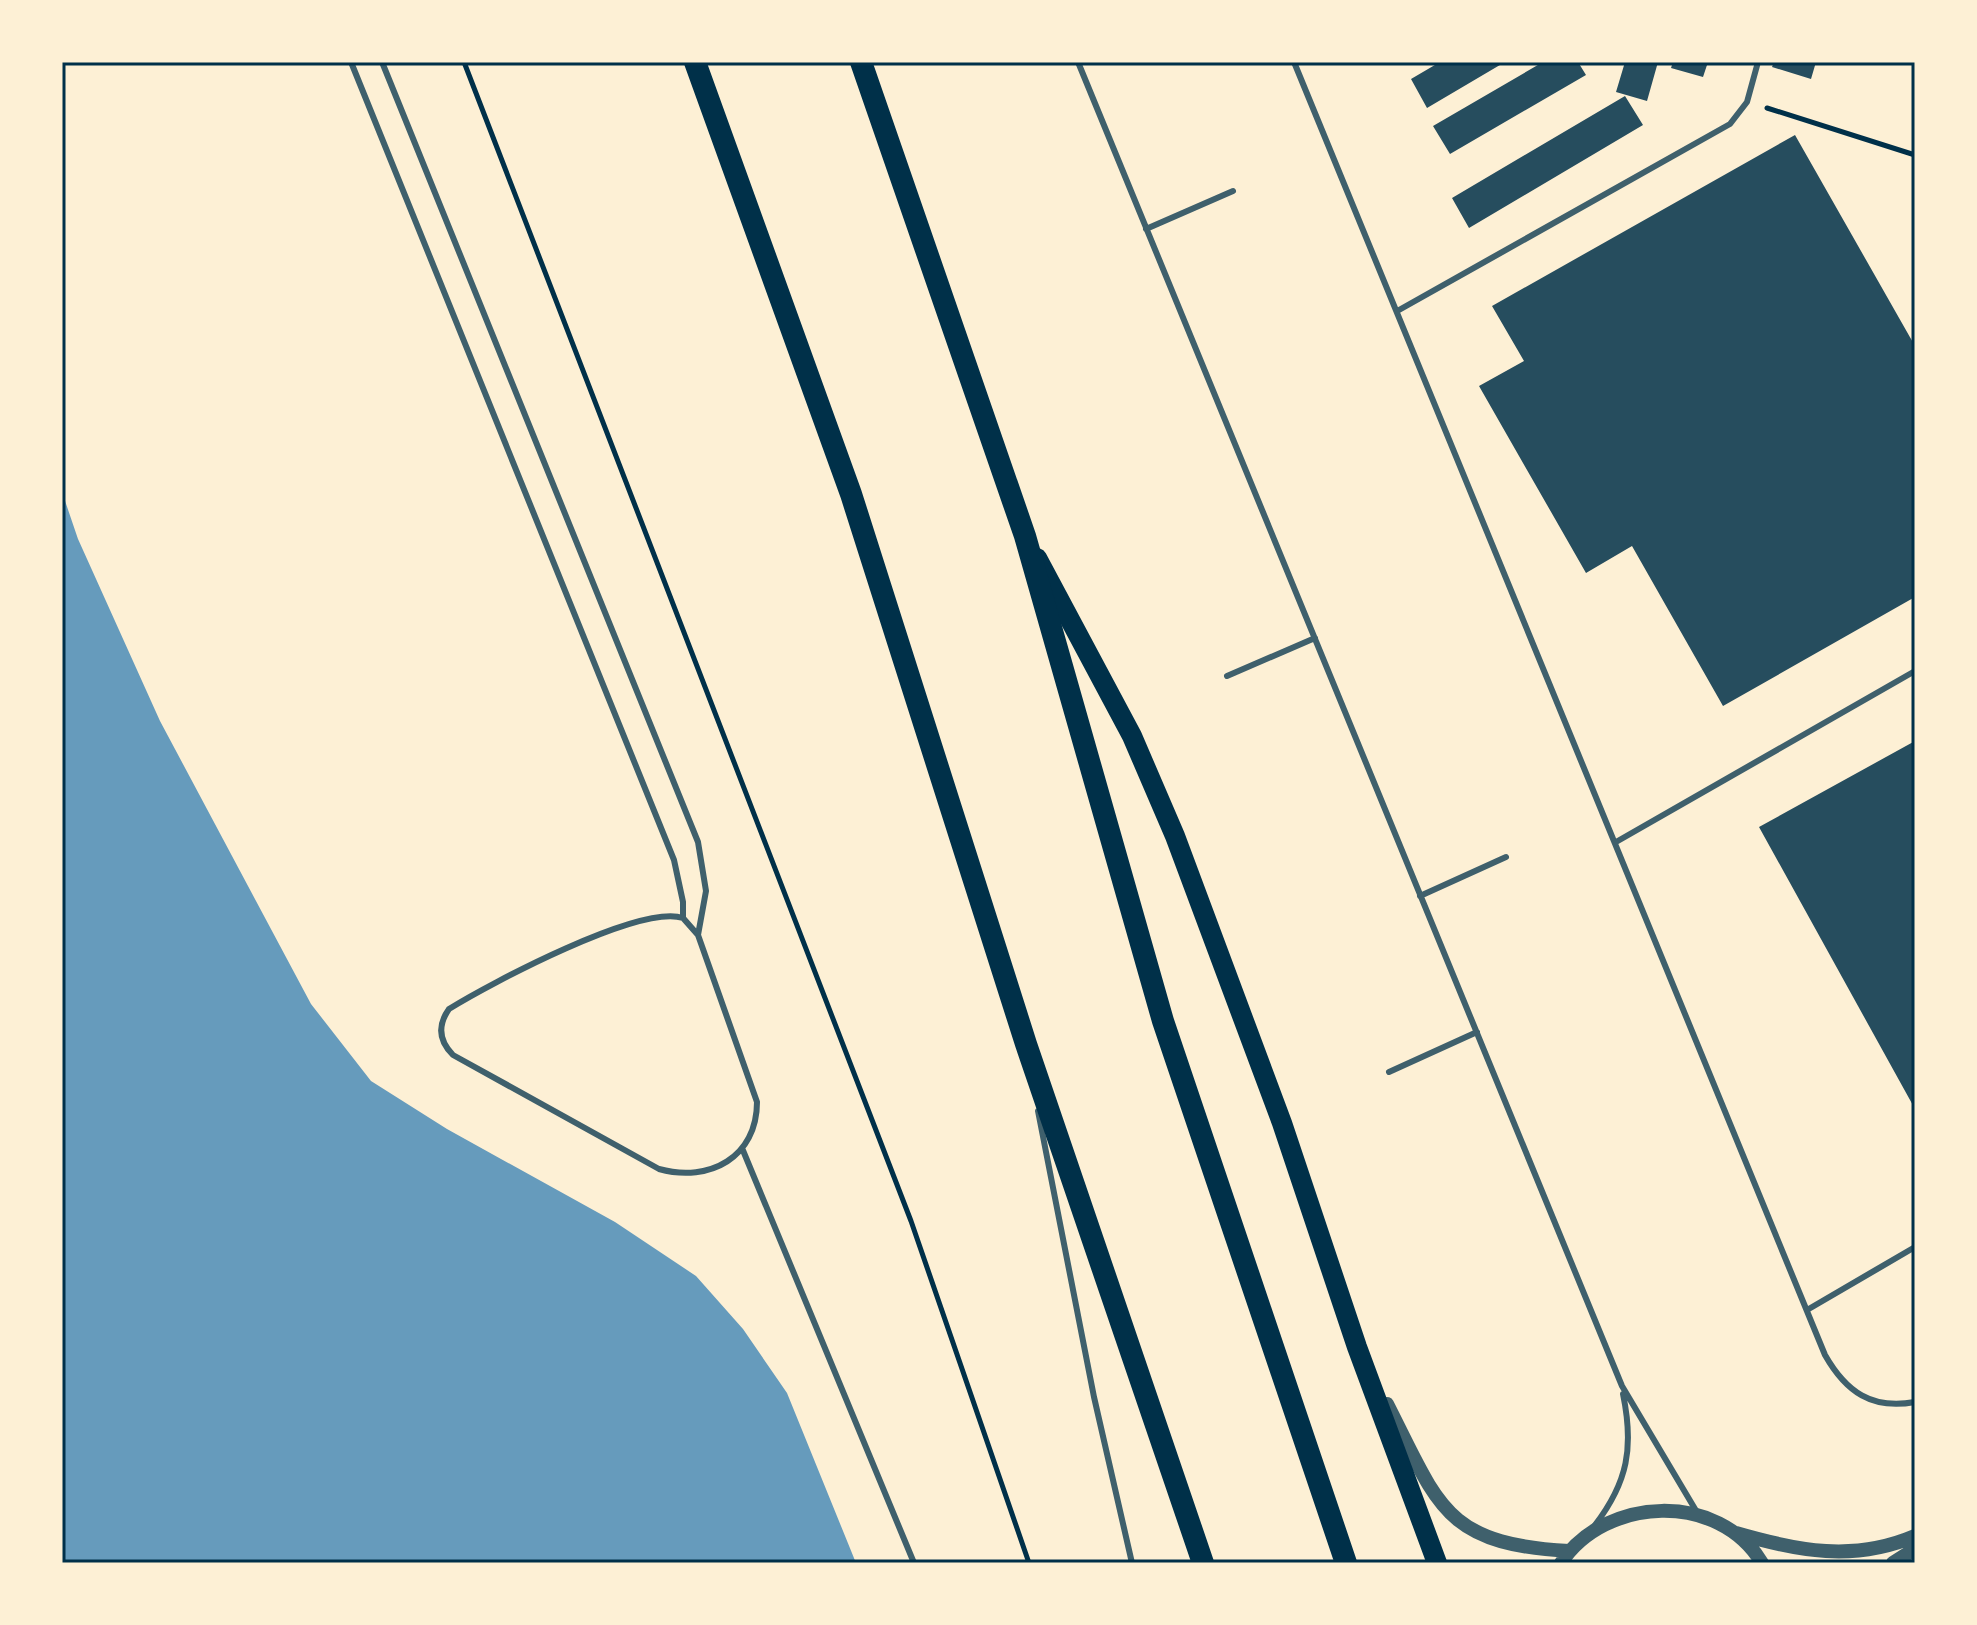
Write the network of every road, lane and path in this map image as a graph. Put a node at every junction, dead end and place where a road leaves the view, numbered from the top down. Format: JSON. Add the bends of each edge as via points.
{"nodes":[{"id":1,"x":351,"y":62,"type":"edge"},
{"id":2,"x":382,"y":62,"type":"edge"},
{"id":3,"x":464,"y":62,"type":"edge"},
{"id":4,"x":695,"y":62,"type":"edge"},
{"id":5,"x":861,"y":62,"type":"edge"},
{"id":6,"x":1078,"y":62,"type":"edge"},
{"id":7,"x":1294,"y":62,"type":"edge"},
{"id":8,"x":1758,"y":62,"type":"edge"},
{"id":9,"x":1747,"y":102,"type":"junction"},
{"id":10,"x":1915,"y":155,"type":"edge"},
{"id":11,"x":1233,"y":191,"type":"dead end"},
{"id":12,"x":1146,"y":229,"type":"junction"},
{"id":13,"x":1399,"y":310,"type":"junction"},
{"id":14,"x":1025,"y":536,"type":"junction"},
{"id":15,"x":1315,"y":638,"type":"junction"},
{"id":16,"x":1915,"y":671,"type":"edge"},
{"id":17,"x":1227,"y":676,"type":"dead end"},
{"id":18,"x":1616,"y":842,"type":"junction"},
{"id":19,"x":1506,"y":857,"type":"dead end"},
{"id":20,"x":1420,"y":896,"type":"junction"},
{"id":21,"x":683,"y":918,"type":"junction"},
{"id":22,"x":698,"y":935,"type":"junction"},
{"id":23,"x":1477,"y":1032,"type":"junction"},
{"id":24,"x":1026,"y":1044,"type":"junction"},
{"id":25,"x":1389,"y":1072,"type":"dead end"},
{"id":26,"x":742,"y":1148,"type":"junction"},
{"id":27,"x":1915,"y":1247,"type":"edge"},
{"id":28,"x":1807,"y":1310,"type":"junction"},
{"id":29,"x":1357,"y":1347,"type":"junction"},
{"id":30,"x":1622,"y":1386,"type":"junction"},
{"id":31,"x":1915,"y":1402,"type":"edge"},
{"id":32,"x":1699,"y":1515,"type":"junction"},
{"id":33,"x":1592,"y":1530,"type":"junction"},
{"id":34,"x":1732,"y":1532,"type":"junction"},
{"id":35,"x":1915,"y":1536,"type":"edge"},
{"id":36,"x":1915,"y":1549,"type":"edge"},
{"id":37,"x":1565,"y":1557,"type":"edge"},
{"id":38,"x":914,"y":1563,"type":"edge"},
{"id":39,"x":1029,"y":1563,"type":"edge"},
{"id":40,"x":1132,"y":1563,"type":"edge"},
{"id":41,"x":1203,"y":1563,"type":"edge"},
{"id":42,"x":1346,"y":1563,"type":"edge"},
{"id":43,"x":1437,"y":1563,"type":"edge"},
{"id":44,"x":1762,"y":1563,"type":"edge"},
{"id":45,"x":1893,"y":1563,"type":"edge"}],
"edges":[{"from":1,"to":21,"type":"lane","via":[[674,860]]},
{"from":2,"to":22,"type":"lane","via":[[698,842],[706,891]]},
{"from":3,"to":39,"type":"path","via":[[911,1221]]},
{"from":4,"to":24,"type":"highway","via":[[851,494]]},
{"from":5,"to":14,"type":"highway"},
{"from":6,"to":12,"type":"lane"},
{"from":7,"to":13,"type":"lane"},
{"from":8,"to":9,"type":"lane"},
{"from":9,"to":10,"type":"path"},
{"from":9,"to":13,"type":"lane","via":[[1730,124],[1707,139]]},
{"from":11,"to":12,"type":"lane"},
{"from":12,"to":15,"type":"lane"},
{"from":13,"to":18,"type":"lane"},
{"from":14,"to":29,"type":"main road","via":[[1132,736],[1175,836],[1282,1123]]},
{"from":14,"to":42,"type":"highway","via":[[1163,1021]]},
{"from":15,"to":17,"type":"lane"},
{"from":15,"to":20,"type":"lane"},
{"from":16,"to":18,"type":"lane"},
{"from":18,"to":28,"type":"lane"},
{"from":19,"to":20,"type":"lane"},
{"from":20,"to":23,"type":"lane"},
{"from":21,"to":22,"type":"lane"},
{"from":21,"to":26,"type":"lane","via":[[663,914],[531,963],[449,1009],[441,1037],[453,1055],[659,1169],[705,1171]]},
{"from":22,"to":26,"type":"lane","via":[[757,1102],[757,1123]]},
{"from":23,"to":25,"type":"lane"},
{"from":23,"to":30,"type":"lane"},
{"from":24,"to":40,"type":"lane"},
{"from":24,"to":41,"type":"highway"},
{"from":26,"to":38,"type":"lane"},
{"from":27,"to":28,"type":"lane"},
{"from":28,"to":31,"type":"lane","via":[[1838,1378],[1855,1394],[1877,1403]]},
{"from":29,"to":37,"type":"street","via":[[1438,1501],[1478,1535]]},
{"from":29,"to":43,"type":"main road"},
{"from":30,"to":32,"type":"lane"},
{"from":30,"to":33,"type":"lane","via":[[1629,1423],[1627,1461],[1616,1498]]},
{"from":32,"to":33,"type":"street","via":[[1662,1509],[1625,1514]]},
{"from":32,"to":34,"type":"street"},
{"from":33,"to":37,"type":"street"},
{"from":34,"to":35,"type":"street","via":[[1830,1552],[1879,1549]]},
{"from":34,"to":44,"type":"street"},
{"from":36,"to":45,"type":"street"}]}
